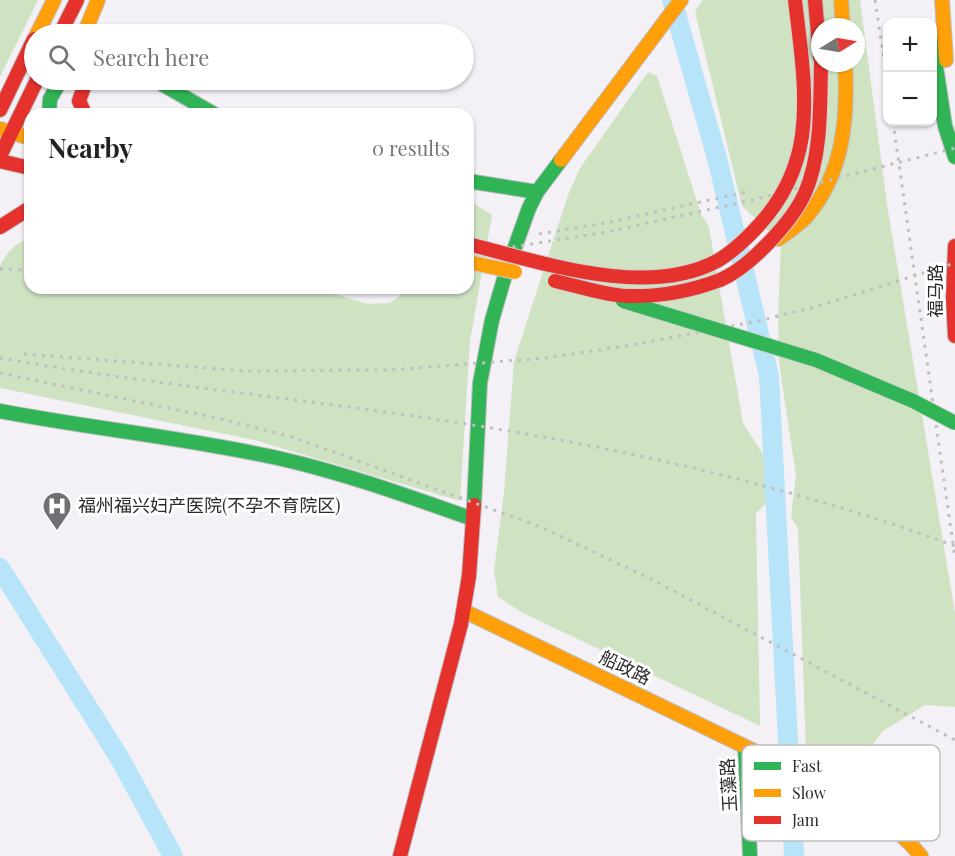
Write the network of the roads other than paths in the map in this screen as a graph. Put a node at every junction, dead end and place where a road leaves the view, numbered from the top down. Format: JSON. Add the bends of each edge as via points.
{"nodes":[{"id":1,"x":54,"y":0,"type":"edge"},
{"id":2,"x":77,"y":0,"type":"edge"},
{"id":3,"x":98,"y":0,"type":"edge"},
{"id":4,"x":681,"y":0,"type":"edge"},
{"id":5,"x":795,"y":0,"type":"edge"},
{"id":6,"x":815,"y":0,"type":"edge"},
{"id":7,"x":841,"y":0,"type":"edge"},
{"id":8,"x":942,"y":0,"type":"edge"},
{"id":9,"x":817,"y":18,"type":"edge"},
{"id":10,"x":842,"y":18,"type":"edge"},
{"id":11,"x":42,"y":24,"type":"edge"},
{"id":12,"x":65,"y":24,"type":"edge"},
{"id":13,"x":88,"y":24,"type":"edge"},
{"id":14,"x":24,"y":60,"type":"edge"},
{"id":15,"x":937,"y":69,"type":"edge"},
{"id":16,"x":820,"y":72,"type":"edge"},
{"id":17,"x":845,"y":72,"type":"edge"},
{"id":18,"x":32,"y":90,"type":"edge"},
{"id":19,"x":55,"y":90,"type":"edge"},
{"id":20,"x":83,"y":90,"type":"edge"},
{"id":21,"x":172,"y":90,"type":"edge"},
{"id":22,"x":49,"y":108,"type":"edge"},
{"id":23,"x":82,"y":108,"type":"edge"},
{"id":24,"x":204,"y":108,"type":"edge"},
{"id":25,"x":0,"y":110,"type":"edge"},
{"id":26,"x":955,"y":114,"type":"edge"},
{"id":27,"x":5,"y":131,"type":"edge"},
{"id":28,"x":24,"y":136,"type":"edge"},
{"id":29,"x":0,"y":156,"type":"edge"},
{"id":30,"x":955,"y":157,"type":"edge"},
{"id":31,"x":0,"y":161,"type":"edge"},
{"id":32,"x":24,"y":167,"type":"edge"},
{"id":33,"x":474,"y":182,"type":"edge"},
{"id":34,"x":537,"y":192,"type":"junction"},
{"id":35,"x":24,"y":212,"type":"edge"},
{"id":36,"x":0,"y":227,"type":"edge"},
{"id":37,"x":474,"y":245,"type":"edge"},
{"id":38,"x":955,"y":246,"type":"edge"},
{"id":39,"x":757,"y":255,"type":"junction"},
{"id":40,"x":474,"y":263,"type":"edge"},
{"id":41,"x":590,"y":289,"type":"junction"},
{"id":42,"x":955,"y":336,"type":"edge"},
{"id":43,"x":0,"y":411,"type":"edge"},
{"id":44,"x":955,"y":423,"type":"edge"},
{"id":45,"x":473,"y":519,"type":"junction"},
{"id":46,"x":464,"y":611,"type":"junction"},
{"id":47,"x":742,"y":747,"type":"edge"},
{"id":48,"x":749,"y":841,"type":"edge"},
{"id":49,"x":908,"y":841,"type":"edge"},
{"id":50,"x":399,"y":856,"type":"edge"},
{"id":51,"x":750,"y":856,"type":"edge"},
{"id":52,"x":921,"y":856,"type":"edge"}],
"edges":[{"from":1,"to":11,"type":"main road"},
{"from":2,"to":12,"type":"main road"},
{"from":3,"to":13,"type":"main road"},
{"from":4,"to":34,"type":"main road"},
{"from":5,"to":37,"type":"main road","bridge":true,"via":[[803,89],[802,137],[792,177],[770,214],[742,242],[716,261],[680,275],[619,277]]},
{"from":6,"to":9,"type":"main road"},
{"from":7,"to":10,"type":"main road"},
{"from":8,"to":26,"type":"main road"},
{"from":14,"to":25,"type":"main road"},
{"from":15,"to":30,"type":"main road","via":[[945,126]]},
{"from":16,"to":39,"type":"main road","bridge":true,"via":[[816,153],[805,193],[789,220]]},
{"from":17,"to":39,"type":"main road","bridge":true,"via":[[844,125],[838,162],[826,189],[807,217]]},
{"from":18,"to":27,"type":"main road"},
{"from":19,"to":22,"type":"main road"},
{"from":20,"to":23,"type":"main road","via":[[79,101]]},
{"from":21,"to":24,"type":"main road"},
{"from":27,"to":28,"type":"main road"},
{"from":27,"to":29,"type":"main road"},
{"from":31,"to":32,"type":"main road"},
{"from":33,"to":34,"type":"main road"},
{"from":34,"to":45,"type":"main road","via":[[517,239],[487,339],[478,402]]},
{"from":35,"to":36,"type":"main road"},
{"from":38,"to":42,"type":"main road","name":"福马路"},
{"from":39,"to":41,"type":"main road","bridge":true,"via":[[723,279],[670,294],[625,296]]},
{"from":40,"to":41,"type":"main road","bridge":true},
{"from":41,"to":44,"type":"main road","bridge":true,"via":[[816,360],[914,400]]},
{"from":43,"to":45,"type":"main road","via":[[285,459]]},
{"from":45,"to":46,"type":"main road"},
{"from":46,"to":47,"type":"main road","name":"船政路"},
{"from":46,"to":50,"type":"main road"},
{"from":48,"to":51,"type":"main road","name":"玉藻路"},
{"from":49,"to":52,"type":"main road","name":"船政路"}]}
